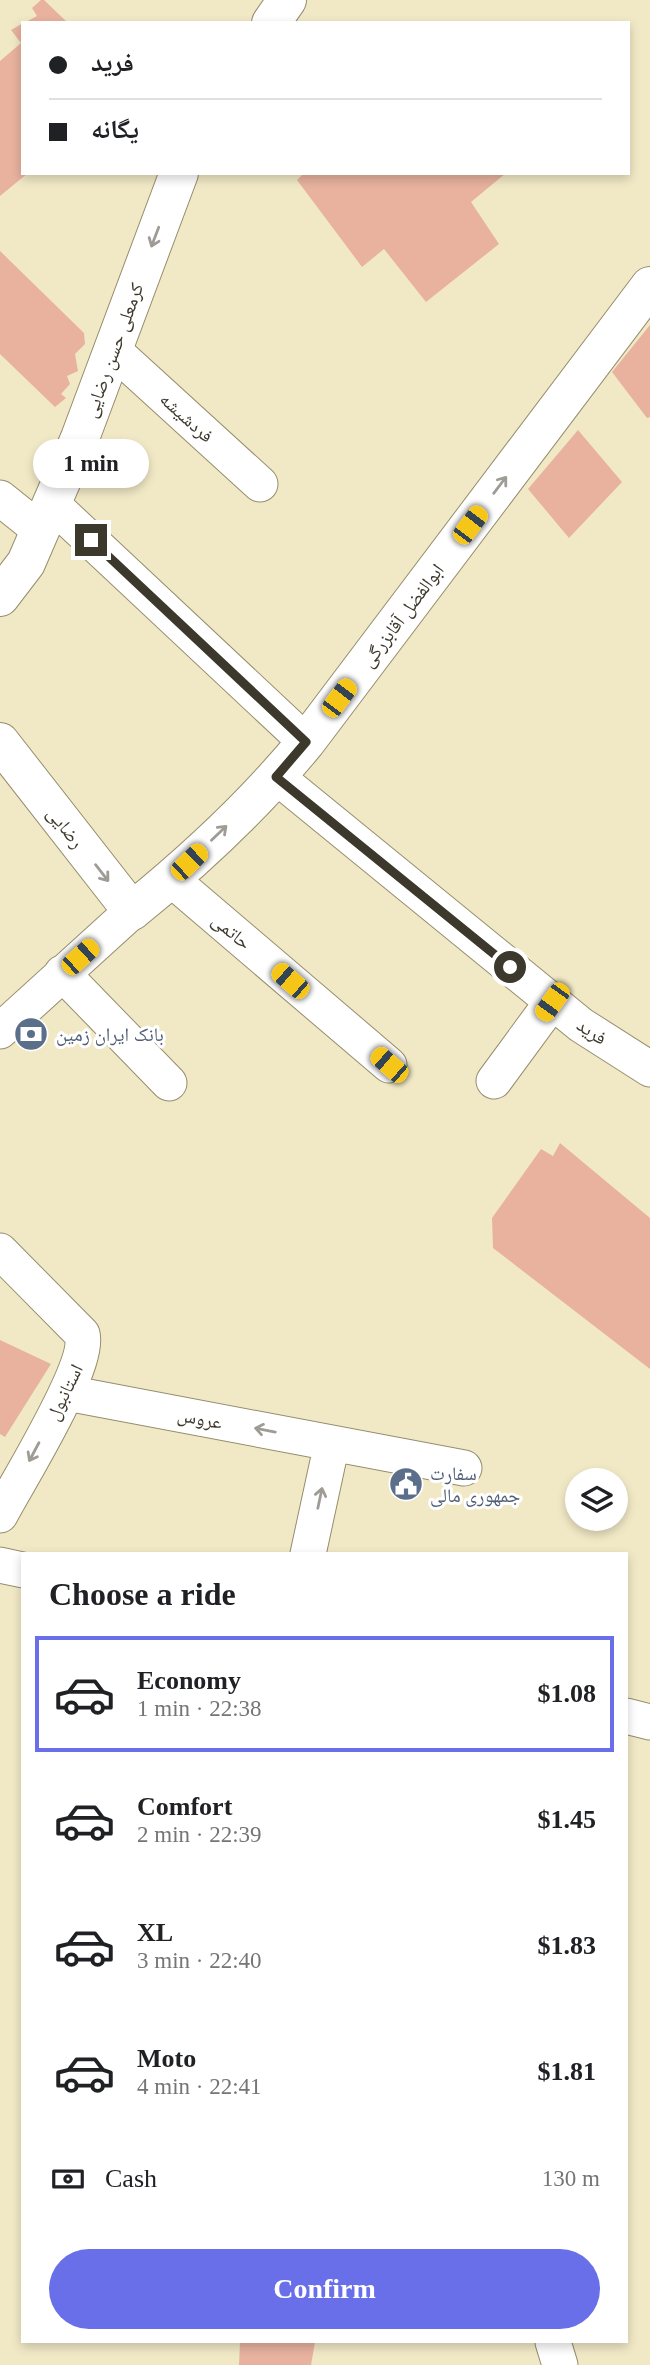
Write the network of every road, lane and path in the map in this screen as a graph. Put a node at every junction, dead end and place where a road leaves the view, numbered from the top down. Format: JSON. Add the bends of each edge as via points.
{"nodes":[{"id":1,"x":288,"y":0,"type":"edge"},
{"id":2,"x":272,"y":21,"type":"edge"},
{"id":3,"x":178,"y":175,"type":"edge"},
{"id":4,"x":650,"y":286,"type":"edge"},
{"id":5,"x":113,"y":350,"type":"junction"},
{"id":6,"x":260,"y":484,"type":"dead end"},
{"id":7,"x":0,"y":498,"type":"edge"},
{"id":8,"x":46,"y":517,"type":"junction"},
{"id":9,"x":0,"y":597,"type":"edge"},
{"id":10,"x":0,"y":742,"type":"edge"},
{"id":11,"x":306,"y":742,"type":"junction"},
{"id":12,"x":276,"y":777,"type":"junction"},
{"id":13,"x":171,"y":879,"type":"junction"},
{"id":14,"x":132,"y":911,"type":"junction"},
{"id":15,"x":62,"y":973,"type":"junction"},
{"id":16,"x":552,"y":1002,"type":"junction"},
{"id":17,"x":3,"y":1022,"type":"edge"},
{"id":18,"x":389,"y":1065,"type":"dead end"},
{"id":19,"x":650,"y":1069,"type":"edge"},
{"id":20,"x":494,"y":1080,"type":"dead end"},
{"id":21,"x":169,"y":1083,"type":"dead end"},
{"id":22,"x":0,"y":1251,"type":"edge"},
{"id":23,"x":67,"y":1392,"type":"junction"},
{"id":24,"x":332,"y":1443,"type":"junction"},
{"id":25,"x":464,"y":1468,"type":"dead end"},
{"id":26,"x":0,"y":1515,"type":"edge"},
{"id":27,"x":308,"y":1552,"type":"edge"},
{"id":28,"x":0,"y":1565,"type":"edge"},
{"id":29,"x":21,"y":1570,"type":"edge"},
{"id":30,"x":628,"y":1716,"type":"edge"},
{"id":31,"x":650,"y":1722,"type":"edge"},
{"id":32,"x":553,"y":2343,"type":"edge"},
{"id":33,"x":560,"y":2365,"type":"edge"}],
"edges":[{"from":1,"to":2,"type":"street"},
{"from":3,"to":5,"type":"street","name":"کرمعلی حسن رضایی","one_way":true},
{"from":11,"to":4,"type":"street","name":"ابوالفضل آقابزرگی","one_way":true},
{"from":5,"to":6,"type":"street","name":"فردشیشه"},
{"from":5,"to":8,"type":"street","name":"کرمعلی حسن رضایی"},
{"from":7,"to":8,"type":"street"},
{"from":8,"to":9,"type":"street","name":"کرمعلی حسن رضایی","via":[[26,563]]},
{"from":8,"to":11,"type":"street"},
{"from":10,"to":14,"type":"street","name":"رضایی","one_way":true},
{"from":11,"to":12,"type":"street","name":"ابوالفضل آقابزرگی"},
{"from":13,"to":12,"type":"street","name":"ابوالفضل آقابزرگی","one_way":true},
{"from":12,"to":16,"type":"street","name":"فرید"},
{"from":13,"to":14,"type":"street","name":"ابوالفضل آقابزرگی"},
{"from":13,"to":18,"type":"street","name":"حاتمی"},
{"from":14,"to":15,"type":"street","name":"ابوالفضل آقابزرگی"},
{"from":15,"to":17,"type":"street","name":"ابوالفضل آقابزرگی"},
{"from":15,"to":21,"type":"street"},
{"from":16,"to":19,"type":"street","name":"فرید"},
{"from":16,"to":20,"type":"street"},
{"from":22,"to":23,"type":"street","name":"استانبول","via":[[82,1334],[83,1352]]},
{"from":24,"to":23,"type":"street","name":"عروس","one_way":true},
{"from":23,"to":26,"type":"street","name":"استانبول","one_way":true},
{"from":24,"to":25,"type":"street","name":"عروس"},
{"from":27,"to":24,"type":"street","one_way":true},
{"from":28,"to":29,"type":"street"},
{"from":30,"to":31,"type":"street"},
{"from":32,"to":33,"type":"street"}]}
